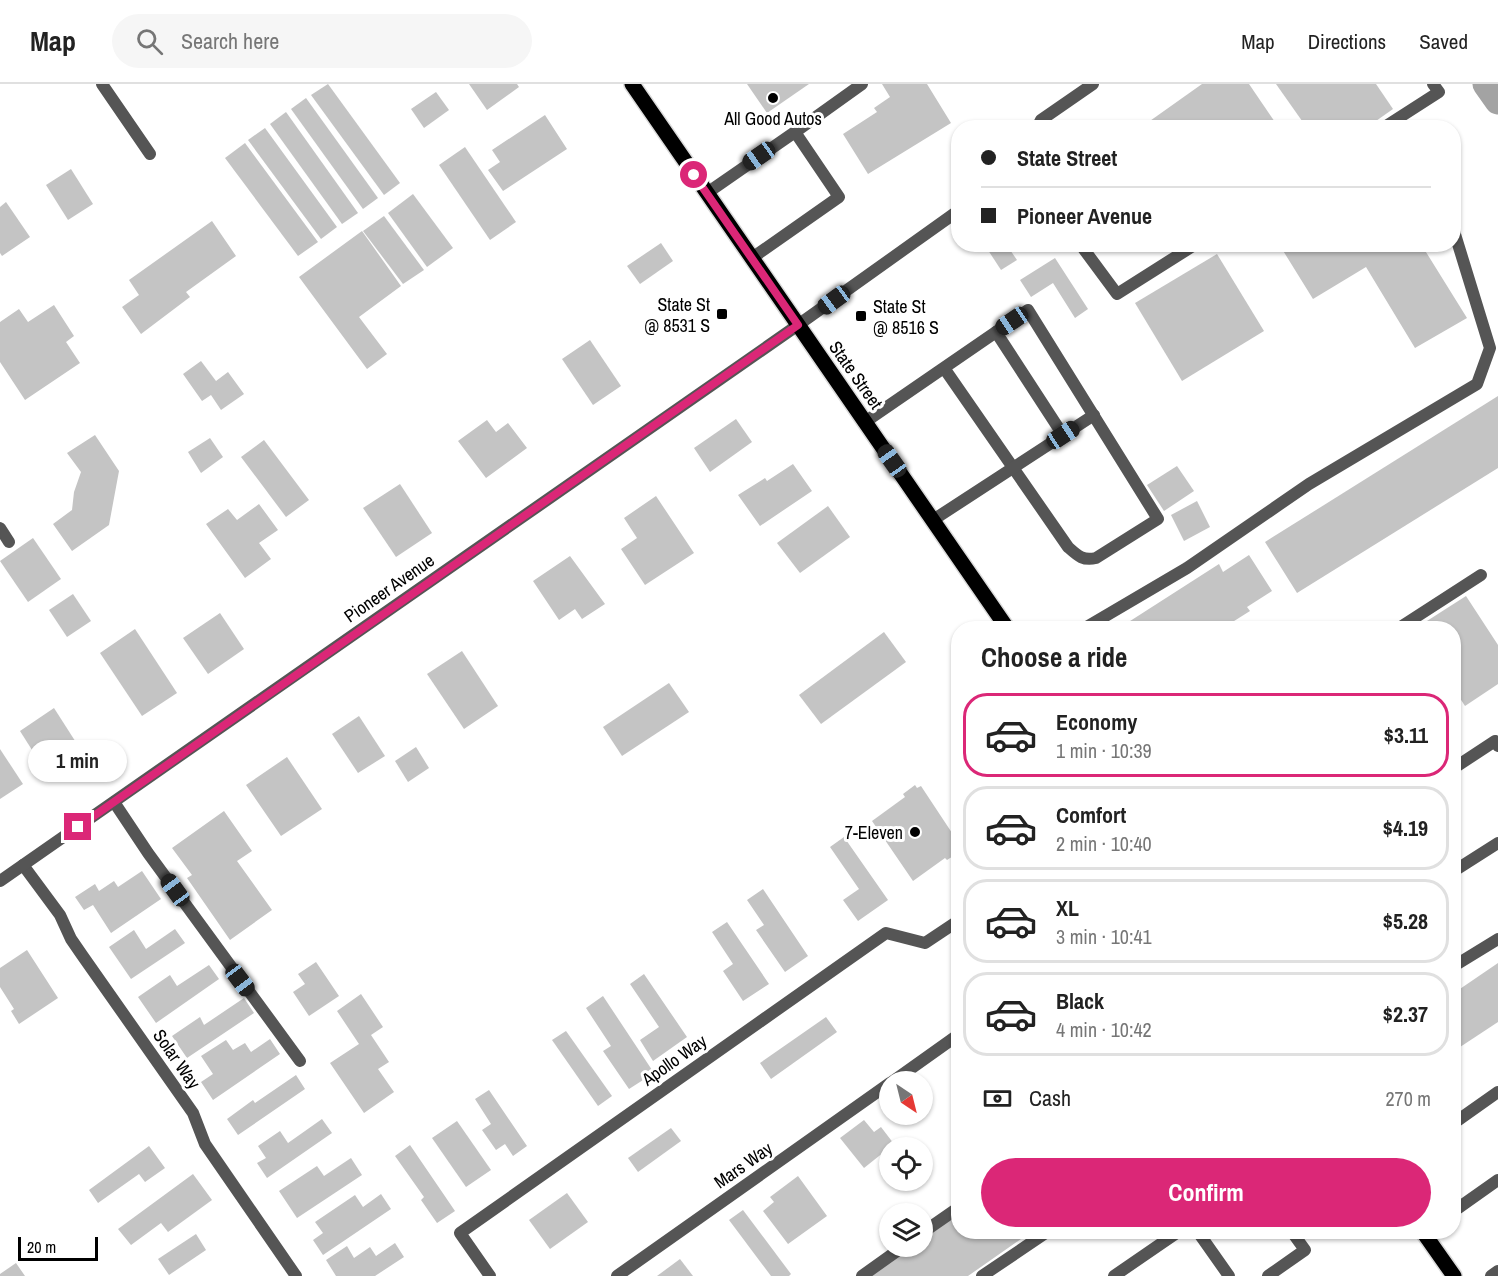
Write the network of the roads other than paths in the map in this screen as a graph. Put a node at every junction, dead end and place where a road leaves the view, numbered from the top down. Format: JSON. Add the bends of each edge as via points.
{"nodes":[{"id":1,"x":102,"y":84,"type":"edge"},
{"id":2,"x":632,"y":84,"type":"edge"},
{"id":3,"x":862,"y":84,"type":"edge"},
{"id":4,"x":1094,"y":84,"type":"edge"},
{"id":5,"x":1433,"y":84,"type":"edge"},
{"id":6,"x":1041,"y":120,"type":"edge"},
{"id":7,"x":1395,"y":120,"type":"edge"},
{"id":8,"x":795,"y":132,"type":"junction"},
{"id":9,"x":150,"y":154,"type":"dead end"},
{"id":10,"x":706,"y":193,"type":"junction"},
{"id":11,"x":951,"y":216,"type":"edge"},
{"id":12,"x":1086,"y":252,"type":"edge"},
{"id":13,"x":1183,"y":252,"type":"edge"},
{"id":14,"x":1460,"y":252,"type":"edge"},
{"id":15,"x":752,"y":258,"type":"junction"},
{"id":16,"x":798,"y":325,"type":"junction"},
{"id":17,"x":996,"y":332,"type":"junction"},
{"id":18,"x":944,"y":368,"type":"junction"},
{"id":19,"x":1094,"y":415,"type":"junction"},
{"id":20,"x":865,"y":422,"type":"junction"},
{"id":21,"x":1063,"y":435,"type":"junction"},
{"id":22,"x":1013,"y":468,"type":"junction"},
{"id":23,"x":933,"y":520,"type":"junction"},
{"id":24,"x":0,"y":528,"type":"edge"},
{"id":25,"x":9,"y":542,"type":"dead end"},
{"id":26,"x":1481,"y":575,"type":"dead end"},
{"id":27,"x":1002,"y":621,"type":"edge"},
{"id":28,"x":1097,"y":621,"type":"edge"},
{"id":29,"x":1410,"y":621,"type":"edge"},
{"id":30,"x":1498,"y":746,"type":"edge"},
{"id":31,"x":1461,"y":763,"type":"edge"},
{"id":32,"x":114,"y":802,"type":"junction"},
{"id":33,"x":1498,"y":843,"type":"edge"},
{"id":34,"x":23,"y":865,"type":"junction"},
{"id":35,"x":1461,"y":867,"type":"edge"},
{"id":36,"x":0,"y":881,"type":"edge"},
{"id":37,"x":951,"y":926,"type":"edge"},
{"id":38,"x":1498,"y":939,"type":"edge"},
{"id":39,"x":1461,"y":962,"type":"edge"},
{"id":40,"x":951,"y":1040,"type":"edge"},
{"id":41,"x":300,"y":1061,"type":"dead end"},
{"id":42,"x":907,"y":1071,"type":"edge"},
{"id":43,"x":879,"y":1090,"type":"edge"},
{"id":44,"x":1498,"y":1092,"type":"edge"},
{"id":45,"x":1461,"y":1119,"type":"edge"},
{"id":46,"x":1498,"y":1180,"type":"edge"},
{"id":47,"x":1461,"y":1206,"type":"edge"},
{"id":48,"x":951,"y":1213,"type":"edge"},
{"id":49,"x":933,"y":1225,"type":"edge"},
{"id":50,"x":1037,"y":1239,"type":"edge"},
{"id":51,"x":1168,"y":1239,"type":"edge"},
{"id":52,"x":1203,"y":1239,"type":"edge"},
{"id":53,"x":1297,"y":1239,"type":"edge"},
{"id":54,"x":1429,"y":1239,"type":"edge"},
{"id":55,"x":889,"y":1257,"type":"edge"},
{"id":56,"x":1498,"y":1271,"type":"edge"},
{"id":57,"x":296,"y":1276,"type":"edge"},
{"id":58,"x":490,"y":1276,"type":"edge"},
{"id":59,"x":616,"y":1276,"type":"edge"},
{"id":60,"x":862,"y":1276,"type":"edge"},
{"id":61,"x":982,"y":1276,"type":"edge"},
{"id":62,"x":1114,"y":1276,"type":"edge"},
{"id":63,"x":1229,"y":1276,"type":"edge"},
{"id":64,"x":1268,"y":1276,"type":"edge"},
{"id":65,"x":1454,"y":1276,"type":"edge"},
{"id":66,"x":1491,"y":1276,"type":"edge"}],
"edges":[{"from":1,"to":9,"type":"street"},
{"from":2,"to":10,"type":"main road","name":"State Street"},
{"from":3,"to":8,"type":"street"},
{"from":4,"to":6,"type":"street"},
{"from":5,"to":7,"type":"street","via":[[1439,92]]},
{"from":8,"to":10,"type":"street"},
{"from":8,"to":15,"type":"street","via":[[839,197]]},
{"from":10,"to":15,"type":"main road","name":"State Street"},
{"from":11,"to":16,"type":"street","name":"Pioneer Avenue"},
{"from":12,"to":13,"type":"street","via":[[1117,294]]},
{"from":14,"to":28,"type":"street","via":[[1490,348],[1477,384],[1309,484],[1186,568]]},
{"from":15,"to":16,"type":"main road","name":"State Street"},
{"from":16,"to":20,"type":"main road","name":"State Street"},
{"from":16,"to":32,"type":"street","name":"Pioneer Avenue"},
{"from":17,"to":18,"type":"street"},
{"from":17,"to":19,"type":"street","via":[[1028,310]]},
{"from":17,"to":21,"type":"street"},
{"from":18,"to":20,"type":"street"},
{"from":18,"to":22,"type":"street"},
{"from":19,"to":21,"type":"street"},
{"from":19,"to":22,"type":"street","via":[[1158,519],[1096,558],[1086,560],[1068,547]]},
{"from":20,"to":23,"type":"main road","name":"State Street"},
{"from":21,"to":22,"type":"street"},
{"from":22,"to":23,"type":"street"},
{"from":23,"to":27,"type":"main road","name":"State Street"},
{"from":24,"to":25,"type":"street"},
{"from":26,"to":29,"type":"street"},
{"from":30,"to":31,"type":"street","via":[[1495,741]]},
{"from":32,"to":34,"type":"street","name":"Pioneer Avenue"},
{"from":32,"to":41,"type":"street"},
{"from":33,"to":35,"type":"street"},
{"from":34,"to":36,"type":"street","name":"Pioneer Avenue"},
{"from":34,"to":57,"type":"street","name":"Solar Way","via":[[192,1113],[205,1144]]},
{"from":37,"to":58,"type":"street","name":"Apollo Way","via":[[925,943],[886,933],[460,1233]]},
{"from":38,"to":39,"type":"street"},
{"from":40,"to":42,"type":"street","name":"Mars Way"},
{"from":43,"to":59,"type":"street","name":"Mars Way"},
{"from":44,"to":45,"type":"street"},
{"from":46,"to":47,"type":"street"},
{"from":48,"to":49,"type":"street"},
{"from":50,"to":61,"type":"street"},
{"from":51,"to":62,"type":"street"},
{"from":52,"to":63,"type":"street"},
{"from":53,"to":64,"type":"street","via":[[1305,1250]]},
{"from":54,"to":65,"type":"main road"},
{"from":55,"to":60,"type":"street"},
{"from":56,"to":66,"type":"street"}]}
